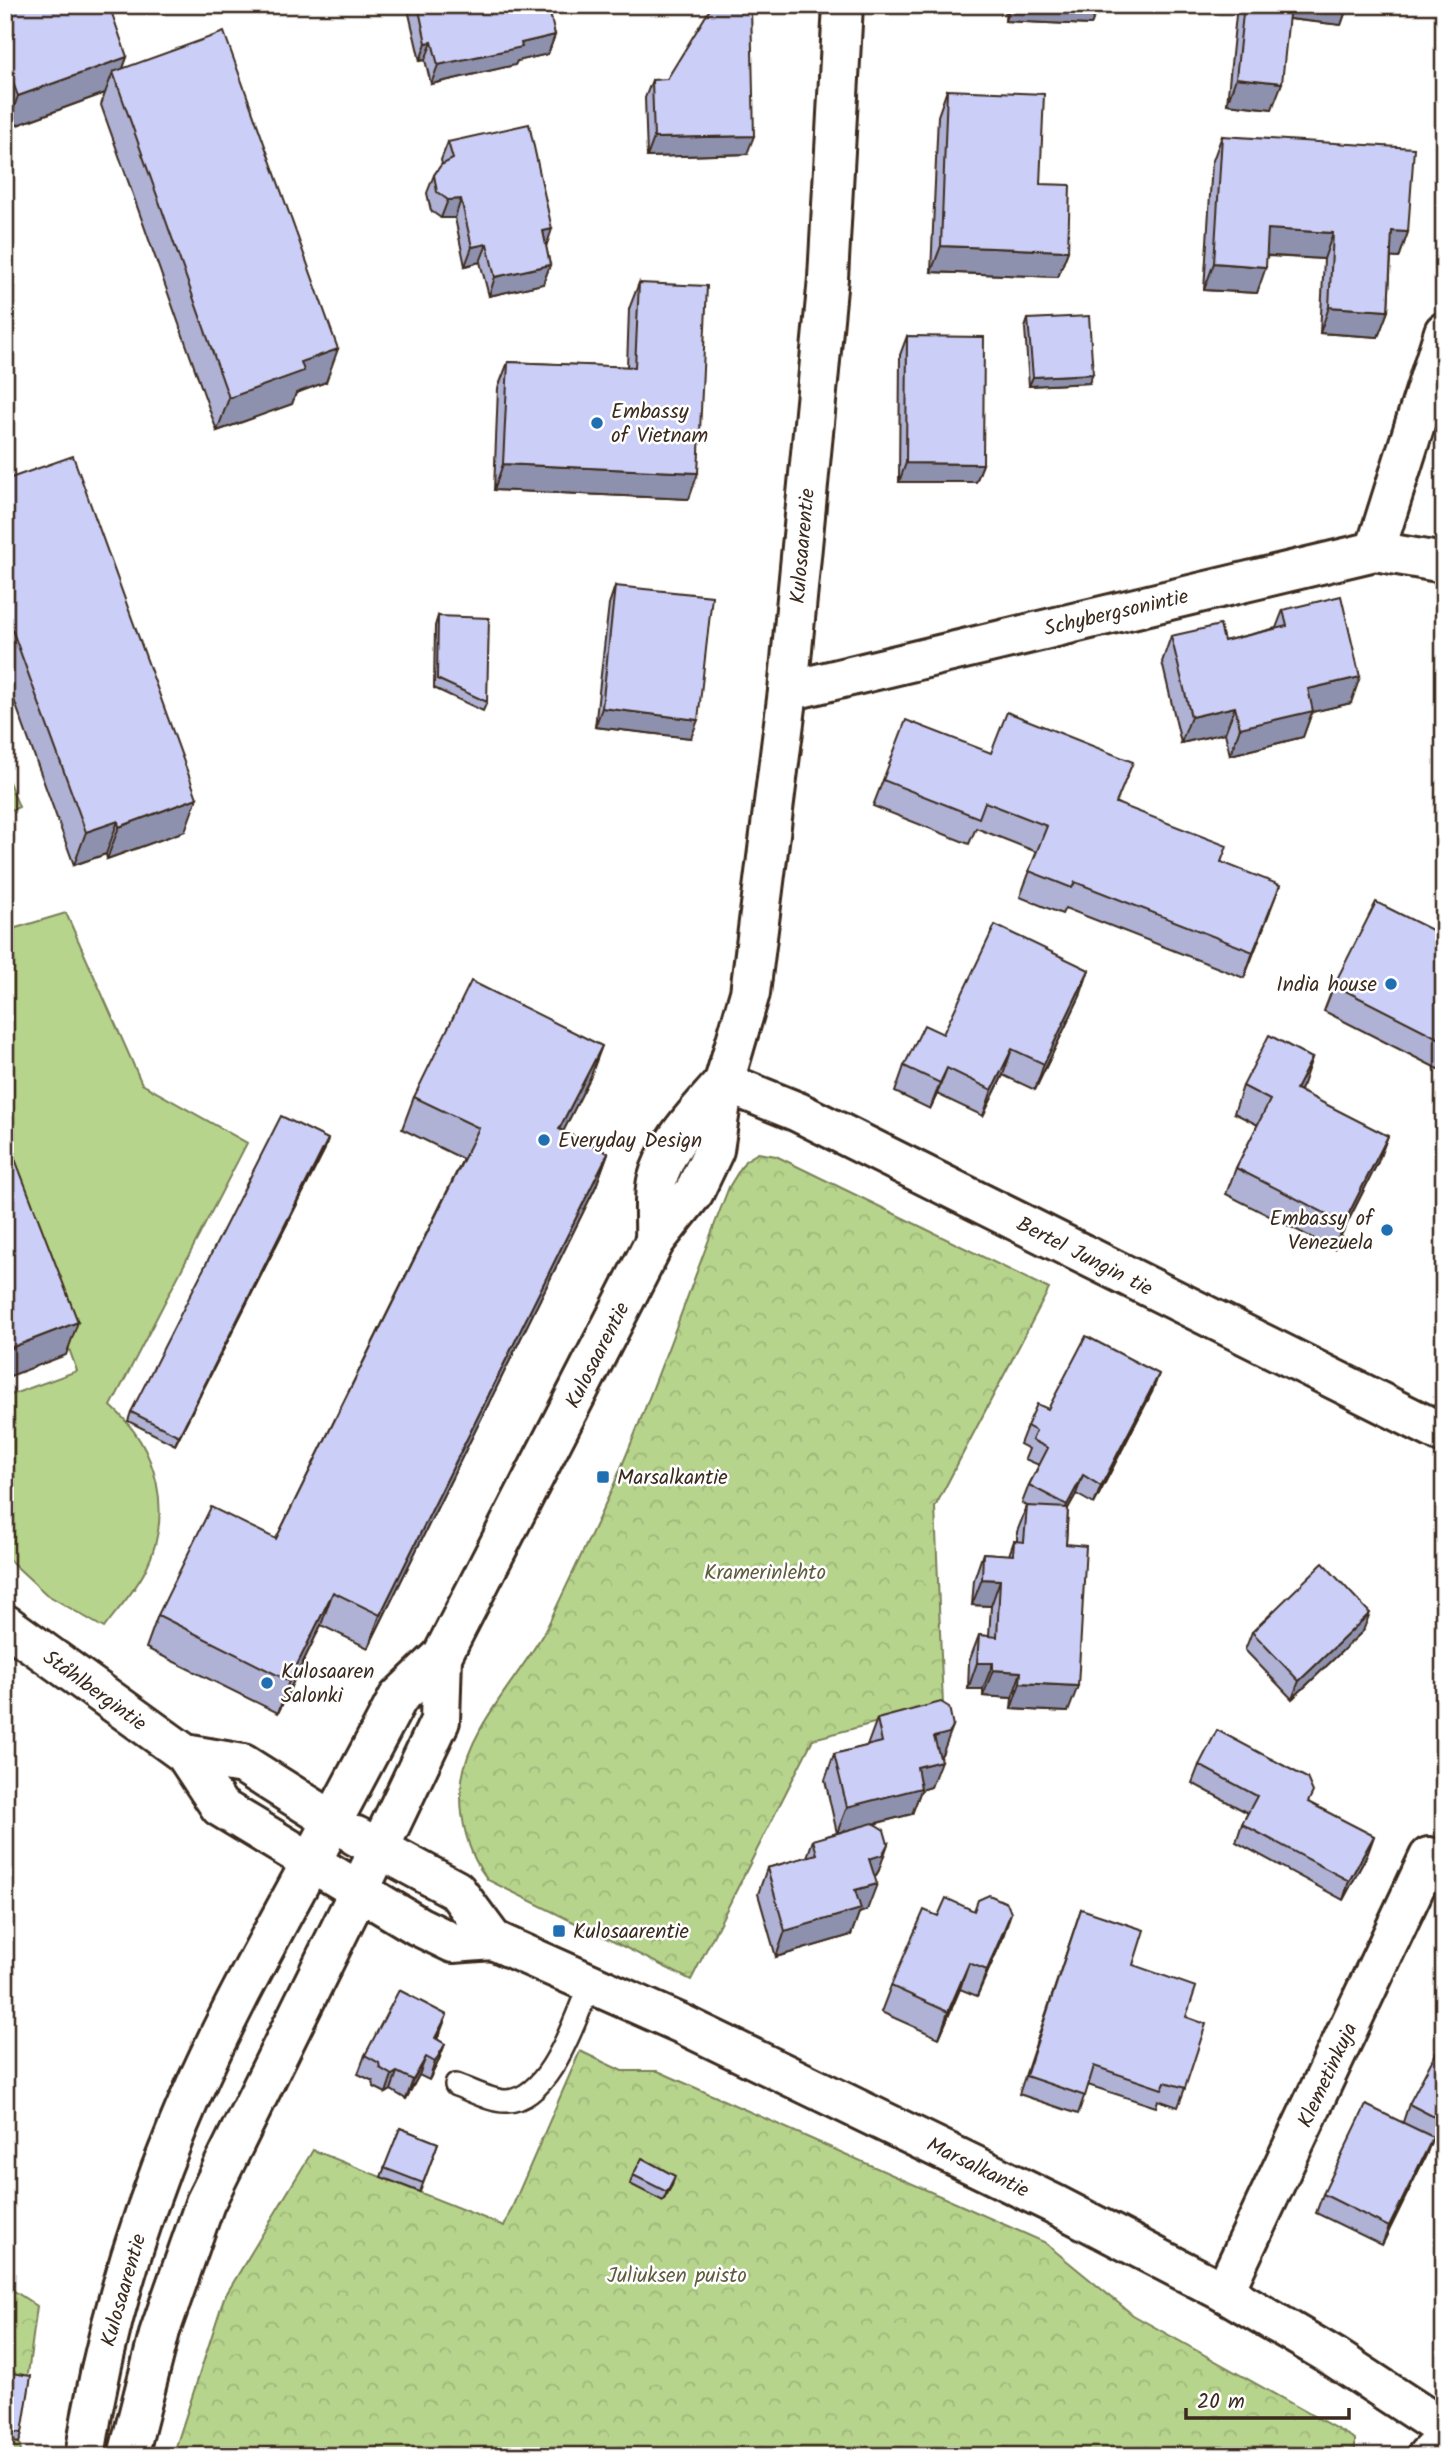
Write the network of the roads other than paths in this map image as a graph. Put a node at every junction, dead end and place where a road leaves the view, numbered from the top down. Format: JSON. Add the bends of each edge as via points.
{"nodes":[{"id":1,"x":843,"y":5,"type":"edge"},
{"id":2,"x":1444,"y":332,"type":"edge"},
{"id":3,"x":1375,"y":551,"type":"junction"},
{"id":4,"x":1444,"y":563,"type":"edge"},
{"id":5,"x":788,"y":691,"type":"junction"},
{"id":6,"x":724,"y":1082,"type":"junction"},
{"id":7,"x":1444,"y":1434,"type":"edge"},
{"id":8,"x":5,"y":1625,"type":"edge"},
{"id":9,"x":442,"y":1656,"type":"junction"},
{"id":10,"x":185,"y":1754,"type":"junction"},
{"id":11,"x":333,"y":1821,"type":"junction"},
{"id":12,"x":379,"y":1850,"type":"junction"},
{"id":13,"x":1429,"y":1857,"type":"dead end"},
{"id":14,"x":311,"y":1862,"type":"junction"},
{"id":15,"x":359,"y":1891,"type":"junction"},
{"id":16,"x":493,"y":1940,"type":"junction"},
{"id":17,"x":590,"y":1983,"type":"junction"},
{"id":18,"x":456,"y":2085,"type":"dead end"},
{"id":19,"x":1224,"y":2292,"type":"junction"},
{"id":20,"x":1444,"y":2429,"type":"edge"},
{"id":21,"x":1444,"y":2439,"type":"edge"},
{"id":22,"x":85,"y":2456,"type":"edge"},
{"id":23,"x":128,"y":2456,"type":"edge"},
{"id":24,"x":1427,"y":2456,"type":"edge"}],
"edges":[{"from":1,"to":5,"type":"street","name":"Kulosaarentie","via":[[828,278]]},
{"from":2,"to":3,"type":"street"},
{"from":3,"to":4,"type":"street","name":"Schybergsonintie"},
{"from":3,"to":5,"type":"street","name":"Schybergsonintie"},
{"from":5,"to":6,"type":"street","name":"Kulosaarentie","via":[[750,993]]},
{"from":6,"to":7,"type":"street","name":"Bertel Jungin tie","via":[[798,1112]]},
{"from":6,"to":9,"type":"street","name":"Kulosaarentie","via":[[714,1150],[694,1192],[656,1241]]},
{"from":8,"to":10,"type":"street","name":"Ståhlbergintie"},
{"from":9,"to":11,"type":"street","name":"Kulosaarentie","via":[[398,1698]]},
{"from":9,"to":12,"type":"street","name":"Kulosaarentie","via":[[440,1721]]},
{"from":10,"to":11,"type":"street","name":"Ståhlbergintie","via":[[243,1764]]},
{"from":10,"to":14,"type":"street","name":"Ståhlbergintie","via":[[220,1807]]},
{"from":11,"to":12,"type":"street","name":"Ståhlbergintie"},
{"from":11,"to":14,"type":"street","name":"Kulosaarentie"},
{"from":12,"to":15,"type":"street","name":"Kulosaarentie"},
{"from":12,"to":16,"type":"street","name":"Marsalkantie","via":[[456,1890]]},
{"from":13,"to":19,"type":"street","name":"Klemetinkuja"},
{"from":14,"to":15,"type":"street","name":"Ståhlbergintie"},
{"from":14,"to":22,"type":"street","name":"Kulosaarentie","via":[[180,2123],[122,2281],[93,2401]]},
{"from":15,"to":16,"type":"street","name":"Marsalkantie","via":[[453,1943]]},
{"from":15,"to":23,"type":"street","name":"Kulosaarentie","via":[[205,2203],[160,2331]]},
{"from":16,"to":17,"type":"street","name":"Marsalkantie"},
{"from":17,"to":18,"type":"lane","via":[[550,2071],[529,2096],[506,2101]]},
{"from":17,"to":19,"type":"street","name":"Marsalkantie","via":[[1054,2204]]},
{"from":19,"to":20,"type":"street","name":"Marsalkantie"},
{"from":21,"to":24,"type":"street"}]}
